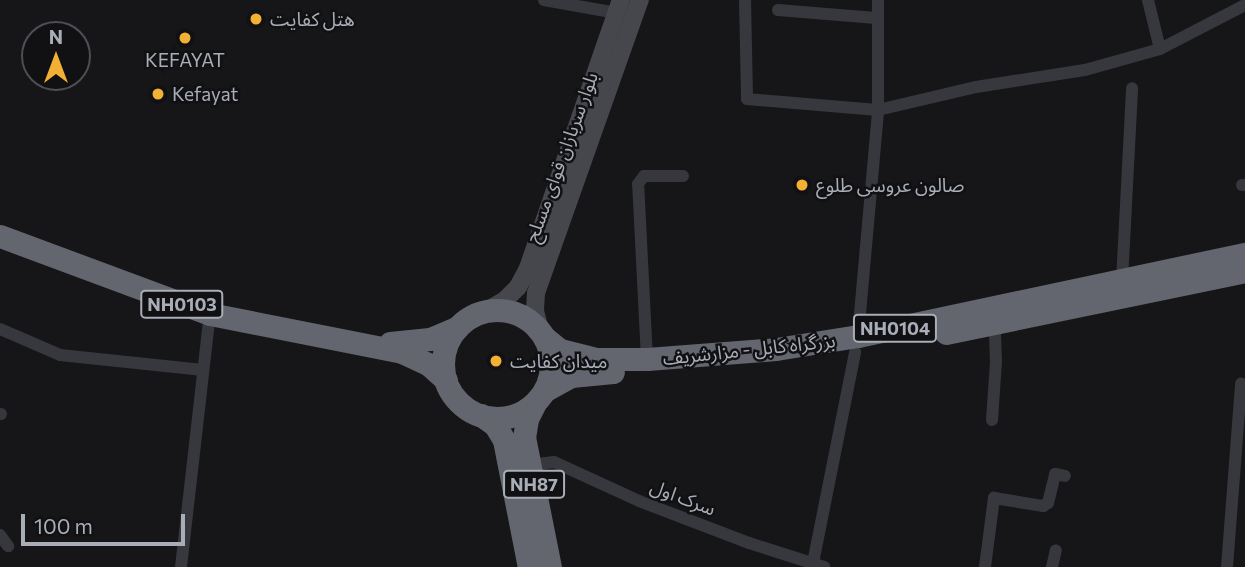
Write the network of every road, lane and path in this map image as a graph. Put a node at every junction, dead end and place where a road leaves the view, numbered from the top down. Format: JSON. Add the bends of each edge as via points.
{"nodes":[{"id":1,"x":544,"y":0,"type":"edge"},
{"id":2,"x":640,"y":0,"type":"edge"},
{"id":3,"x":745,"y":0,"type":"edge"},
{"id":4,"x":878,"y":0,"type":"edge"},
{"id":5,"x":1148,"y":0,"type":"edge"},
{"id":6,"x":1245,"y":5,"type":"edge"},
{"id":7,"x":619,"y":6,"type":"edge"},
{"id":8,"x":778,"y":10,"type":"dead end"},
{"id":9,"x":876,"y":18,"type":"junction"},
{"id":10,"x":1160,"y":50,"type":"junction"},
{"id":11,"x":1132,"y":88,"type":"dead end"},
{"id":12,"x":878,"y":110,"type":"junction"},
{"id":13,"x":683,"y":176,"type":"dead end"},
{"id":14,"x":0,"y":236,"type":"edge"},
{"id":15,"x":1245,"y":254,"type":"edge"},
{"id":16,"x":1245,"y":271,"type":"edge"},
{"id":17,"x":1122,"y":281,"type":"junction"},
{"id":18,"x":486,"y":311,"type":"junction"},
{"id":19,"x":210,"y":314,"type":"junction"},
{"id":20,"x":995,"y":324,"type":"junction"},
{"id":21,"x":458,"y":327,"type":"junction"},
{"id":22,"x":0,"y":328,"type":"edge"},
{"id":23,"x":542,"y":334,"type":"junction"},
{"id":24,"x":372,"y":343,"type":"junction"},
{"id":25,"x":856,"y":344,"type":"junction"},
{"id":26,"x":647,"y":359,"type":"junction"},
{"id":27,"x":203,"y":370,"type":"junction"},
{"id":28,"x":446,"y":380,"type":"junction"},
{"id":29,"x":1241,"y":384,"type":"dead end"},
{"id":30,"x":539,"y":397,"type":"junction"},
{"id":31,"x":481,"y":415,"type":"junction"},
{"id":32,"x":992,"y":420,"type":"dead end"},
{"id":33,"x":530,"y":465,"type":"junction"},
{"id":34,"x":1065,"y":476,"type":"dead end"},
{"id":35,"x":1056,"y":550,"type":"dead end"},
{"id":36,"x":818,"y":565,"type":"edge"},
{"id":37,"x":181,"y":567,"type":"edge"},
{"id":38,"x":529,"y":567,"type":"edge"},
{"id":39,"x":550,"y":567,"type":"edge"},
{"id":40,"x":985,"y":567,"type":"edge"},
{"id":41,"x":1052,"y":567,"type":"edge"},
{"id":42,"x":1227,"y":567,"type":"edge"}],
"edges":[{"from":1,"to":7,"type":"street"},
{"from":2,"to":23,"type":"main road","name":"بلوار سربازان قوای مسلح","via":[[536,293],[535,311]]},
{"from":3,"to":12,"type":"street","via":[[747,99]]},
{"from":4,"to":9,"type":"street"},
{"from":5,"to":10,"type":"street"},
{"from":6,"to":10,"type":"street"},
{"from":7,"to":18,"type":"main road","name":"بلوار سربازان قوای مسلح","via":[[528,268],[518,288]]},
{"from":8,"to":9,"type":"street"},
{"from":9,"to":12,"type":"street"},
{"from":10,"to":12,"type":"street","via":[[1085,70],[976,87]]},
{"from":11,"to":17,"type":"street"},
{"from":12,"to":25,"type":"street"},
{"from":13,"to":26,"type":"street","via":[[639,179]]},
{"from":14,"to":19,"type":"highway","number":"NH0103"},
{"from":15,"to":17,"type":"highway","name":"بزرگراه کابل - مزارشریف","number":"NH0104"},
{"from":16,"to":20,"type":"highway","name":"بزرگراه کابل - مزارشریف","number":"NH0104"},
{"from":17,"to":25,"type":"highway","name":"بزرگراه کابل - مزارشریف","number":"NH0104"},
{"from":18,"to":21,"type":"highway"},
{"from":18,"to":23,"type":"highway","via":[[516,313]]},
{"from":19,"to":24,"type":"highway","number":"NH0103"},
{"from":19,"to":27,"type":"street"},
{"from":20,"to":25,"type":"highway","name":"بزرگراه کابل - مزارشریف","number":"NH0104"},
{"from":20,"to":32,"type":"street"},
{"from":21,"to":24,"type":"highway","number":"NH0103","via":[[412,343]]},
{"from":21,"to":28,"type":"highway","via":[[445,352]]},
{"from":22,"to":27,"type":"street","via":[[60,355]]},
{"from":23,"to":26,"type":"highway","name":"بزرگراه کابل - مزارشریف","number":"NH0104","via":[[576,357]]},
{"from":23,"to":30,"type":"highway","via":[[551,355],[551,374]]},
{"from":24,"to":28,"type":"highway","number":"NH0103","via":[[428,364]]},
{"from":25,"to":26,"type":"highway","name":"بزرگراه کابل - مزارشریف","number":"NH0104"},
{"from":25,"to":30,"type":"highway","name":"بزرگراه کابل - مزارشریف","number":"NH0104","via":[[735,367],[587,373],[571,376]]},
{"from":25,"to":36,"type":"street"},
{"from":27,"to":37,"type":"street"},
{"from":28,"to":31,"type":"highway","via":[[460,402]]},
{"from":29,"to":42,"type":"street"},
{"from":30,"to":31,"type":"highway","via":[[510,416]]},
{"from":30,"to":33,"type":"highway","number":"NH87","via":[[524,436]]},
{"from":31,"to":38,"type":"highway","number":"NH87","via":[[495,425],[504,440]]},
{"from":33,"to":36,"type":"street","name":"سرک اول","via":[[554,461],[639,501]]},
{"from":33,"to":39,"type":"highway","number":"NH87"},
{"from":34,"to":40,"type":"street","via":[[1055,474],[1048,503],[1043,506],[994,498]]},
{"from":35,"to":41,"type":"street"}]}
